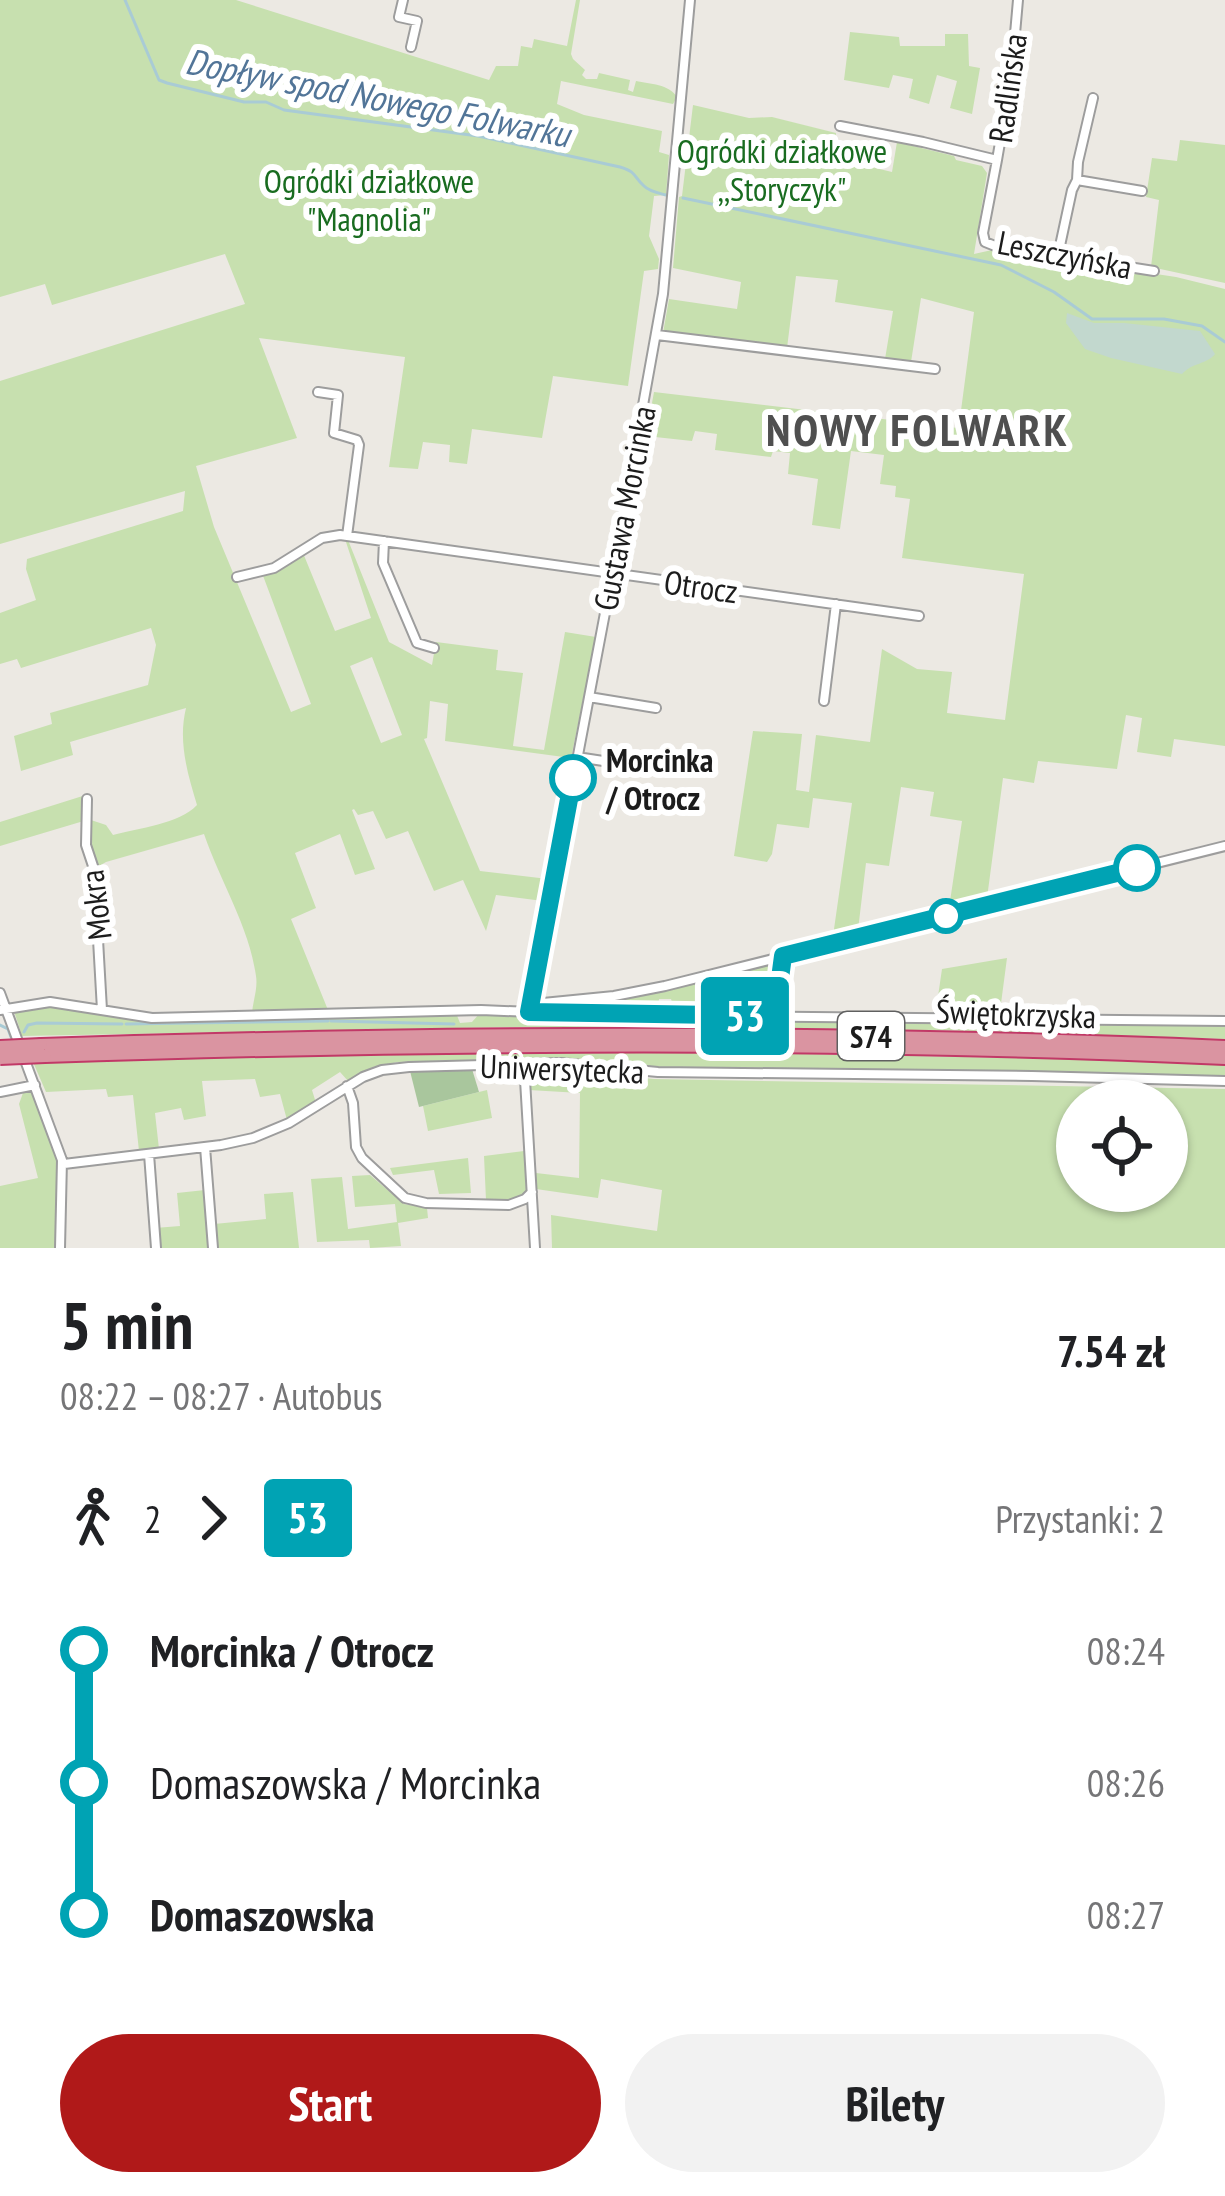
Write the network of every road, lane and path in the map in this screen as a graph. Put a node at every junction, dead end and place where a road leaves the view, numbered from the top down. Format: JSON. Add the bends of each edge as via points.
{"nodes":[{"id":1,"x":403,"y":0,"type":"edge"},
{"id":2,"x":690,"y":0,"type":"edge"},
{"id":3,"x":1018,"y":0,"type":"edge"},
{"id":4,"x":412,"y":47,"type":"dead end"},
{"id":5,"x":1093,"y":98,"type":"dead end"},
{"id":6,"x":840,"y":126,"type":"dead end"},
{"id":7,"x":997,"y":160,"type":"junction"},
{"id":8,"x":1077,"y":180,"type":"junction"},
{"id":9,"x":1142,"y":191,"type":"dead end"},
{"id":10,"x":1058,"y":255,"type":"junction"},
{"id":11,"x":1154,"y":272,"type":"dead end"},
{"id":12,"x":656,"y":335,"type":"junction"},
{"id":13,"x":935,"y":369,"type":"dead end"},
{"id":14,"x":318,"y":392,"type":"dead end"},
{"id":15,"x":343,"y":536,"type":"junction"},
{"id":16,"x":384,"y":541,"type":"junction"},
{"id":17,"x":612,"y":573,"type":"junction"},
{"id":18,"x":237,"y":577,"type":"dead end"},
{"id":19,"x":836,"y":604,"type":"junction"},
{"id":20,"x":919,"y":616,"type":"dead end"},
{"id":21,"x":434,"y":648,"type":"dead end"},
{"id":22,"x":589,"y":697,"type":"junction"},
{"id":23,"x":824,"y":701,"type":"dead end"},
{"id":24,"x":656,"y":707,"type":"dead end"},
{"id":25,"x":577,"y":757,"type":"junction"},
{"id":26,"x":650,"y":768,"type":"dead end"},
{"id":27,"x":87,"y":800,"type":"dead end"},
{"id":28,"x":1225,"y":846,"type":"edge"},
{"id":29,"x":783,"y":956,"type":"junction"},
{"id":30,"x":0,"y":993,"type":"edge"},
{"id":31,"x":543,"y":1004,"type":"dead end"},
{"id":32,"x":3,"y":1009,"type":"edge"},
{"id":33,"x":102,"y":1010,"type":"junction"},
{"id":34,"x":529,"y":1012,"type":"junction"},
{"id":35,"x":775,"y":1016,"type":"junction"},
{"id":36,"x":1225,"y":1021,"type":"edge"},
{"id":37,"x":517,"y":1041,"type":"junction"},
{"id":38,"x":0,"y":1047,"type":"edge"},
{"id":39,"x":1225,"y":1047,"type":"edge"},
{"id":40,"x":44,"y":1050,"type":"junction"},
{"id":41,"x":0,"y":1058,"type":"edge"},
{"id":42,"x":1225,"y":1058,"type":"edge"},
{"id":43,"x":524,"y":1063,"type":"junction"},
{"id":44,"x":1225,"y":1081,"type":"edge"},
{"id":45,"x":35,"y":1085,"type":"junction"},
{"id":46,"x":347,"y":1086,"type":"junction"},
{"id":47,"x":0,"y":1092,"type":"edge"},
{"id":48,"x":205,"y":1147,"type":"junction"},
{"id":49,"x":149,"y":1154,"type":"junction"},
{"id":50,"x":64,"y":1164,"type":"junction"},
{"id":51,"x":532,"y":1192,"type":"junction"},
{"id":52,"x":60,"y":1248,"type":"edge"},
{"id":53,"x":156,"y":1248,"type":"edge"},
{"id":54,"x":212,"y":1248,"type":"edge"},
{"id":55,"x":536,"y":1248,"type":"edge"}],
"edges":[{"from":1,"to":4,"type":"street","via":[[399,17],[417,21]]},
{"from":2,"to":12,"type":"street","name":"Gustawa Morcinka"},
{"from":3,"to":7,"type":"street","name":"Radlińska"},
{"from":5,"to":8,"type":"street"},
{"from":6,"to":7,"type":"street","name":"Radlińska"},
{"from":7,"to":10,"type":"street","name":"Leszczyńska","via":[[985,242]]},
{"from":8,"to":9,"type":"street"},
{"from":8,"to":10,"type":"street"},
{"from":10,"to":11,"type":"street","name":"Leszczyńska"},
{"from":12,"to":13,"type":"street"},
{"from":12,"to":17,"type":"street","name":"Gustawa Morcinka"},
{"from":14,"to":15,"type":"street","via":[[338,395],[334,433],[359,445]]},
{"from":15,"to":16,"type":"street","name":"Otrocz"},
{"from":15,"to":18,"type":"street"},
{"from":16,"to":17,"type":"street","name":"Otrocz"},
{"from":16,"to":21,"type":"street","via":[[383,562],[417,643]]},
{"from":17,"to":19,"type":"street","name":"Otrocz"},
{"from":17,"to":22,"type":"street","name":"Gustawa Morcinka"},
{"from":19,"to":20,"type":"street","name":"Otrocz"},
{"from":19,"to":23,"type":"street"},
{"from":22,"to":24,"type":"street"},
{"from":22,"to":25,"type":"street","name":"Gustawa Morcinka"},
{"from":25,"to":26,"type":"street"},
{"from":25,"to":34,"type":"street","name":"Gustawa Morcinka"},
{"from":27,"to":33,"type":"street","name":"Mokra"},
{"from":28,"to":29,"type":"street"},
{"from":29,"to":31,"type":"street","via":[[638,992]]},
{"from":29,"to":35,"type":"street"},
{"from":30,"to":32,"type":"street"},
{"from":32,"to":33,"type":"street","via":[[50,1001]]},
{"from":32,"to":45,"type":"street"},
{"from":33,"to":34,"type":"street","via":[[166,1018]]},
{"from":34,"to":35,"type":"street"},
{"from":35,"to":36,"type":"street"},
{"from":37,"to":39,"type":"highway","name":"Świętokrzyska","number":"S74","via":[[886,1036]]},
{"from":37,"to":40,"type":"highway","number":"S74"},
{"from":37,"to":42,"type":"highway","name":"Świętokrzyska","number":"S74"},
{"from":38,"to":40,"type":"highway","number":"S74","bridge":true},
{"from":40,"to":41,"type":"highway","number":"S74","bridge":true},
{"from":43,"to":44,"type":"street","name":"Uniwersytecka"},
{"from":43,"to":46,"type":"street","name":"Uniwersytecka","via":[[394,1068]]},
{"from":43,"to":51,"type":"street"},
{"from":45,"to":47,"type":"street"},
{"from":45,"to":50,"type":"street"},
{"from":46,"to":48,"type":"street","name":"Uniwersytecka","via":[[270,1132]]},
{"from":46,"to":51,"type":"street","via":[[356,1147],[405,1198],[509,1205]]},
{"from":48,"to":49,"type":"street","name":"Uniwersytecka"},
{"from":48,"to":54,"type":"street"},
{"from":49,"to":50,"type":"street","name":"Uniwersytecka"},
{"from":49,"to":53,"type":"street"},
{"from":50,"to":52,"type":"street"},
{"from":51,"to":55,"type":"street"}]}
